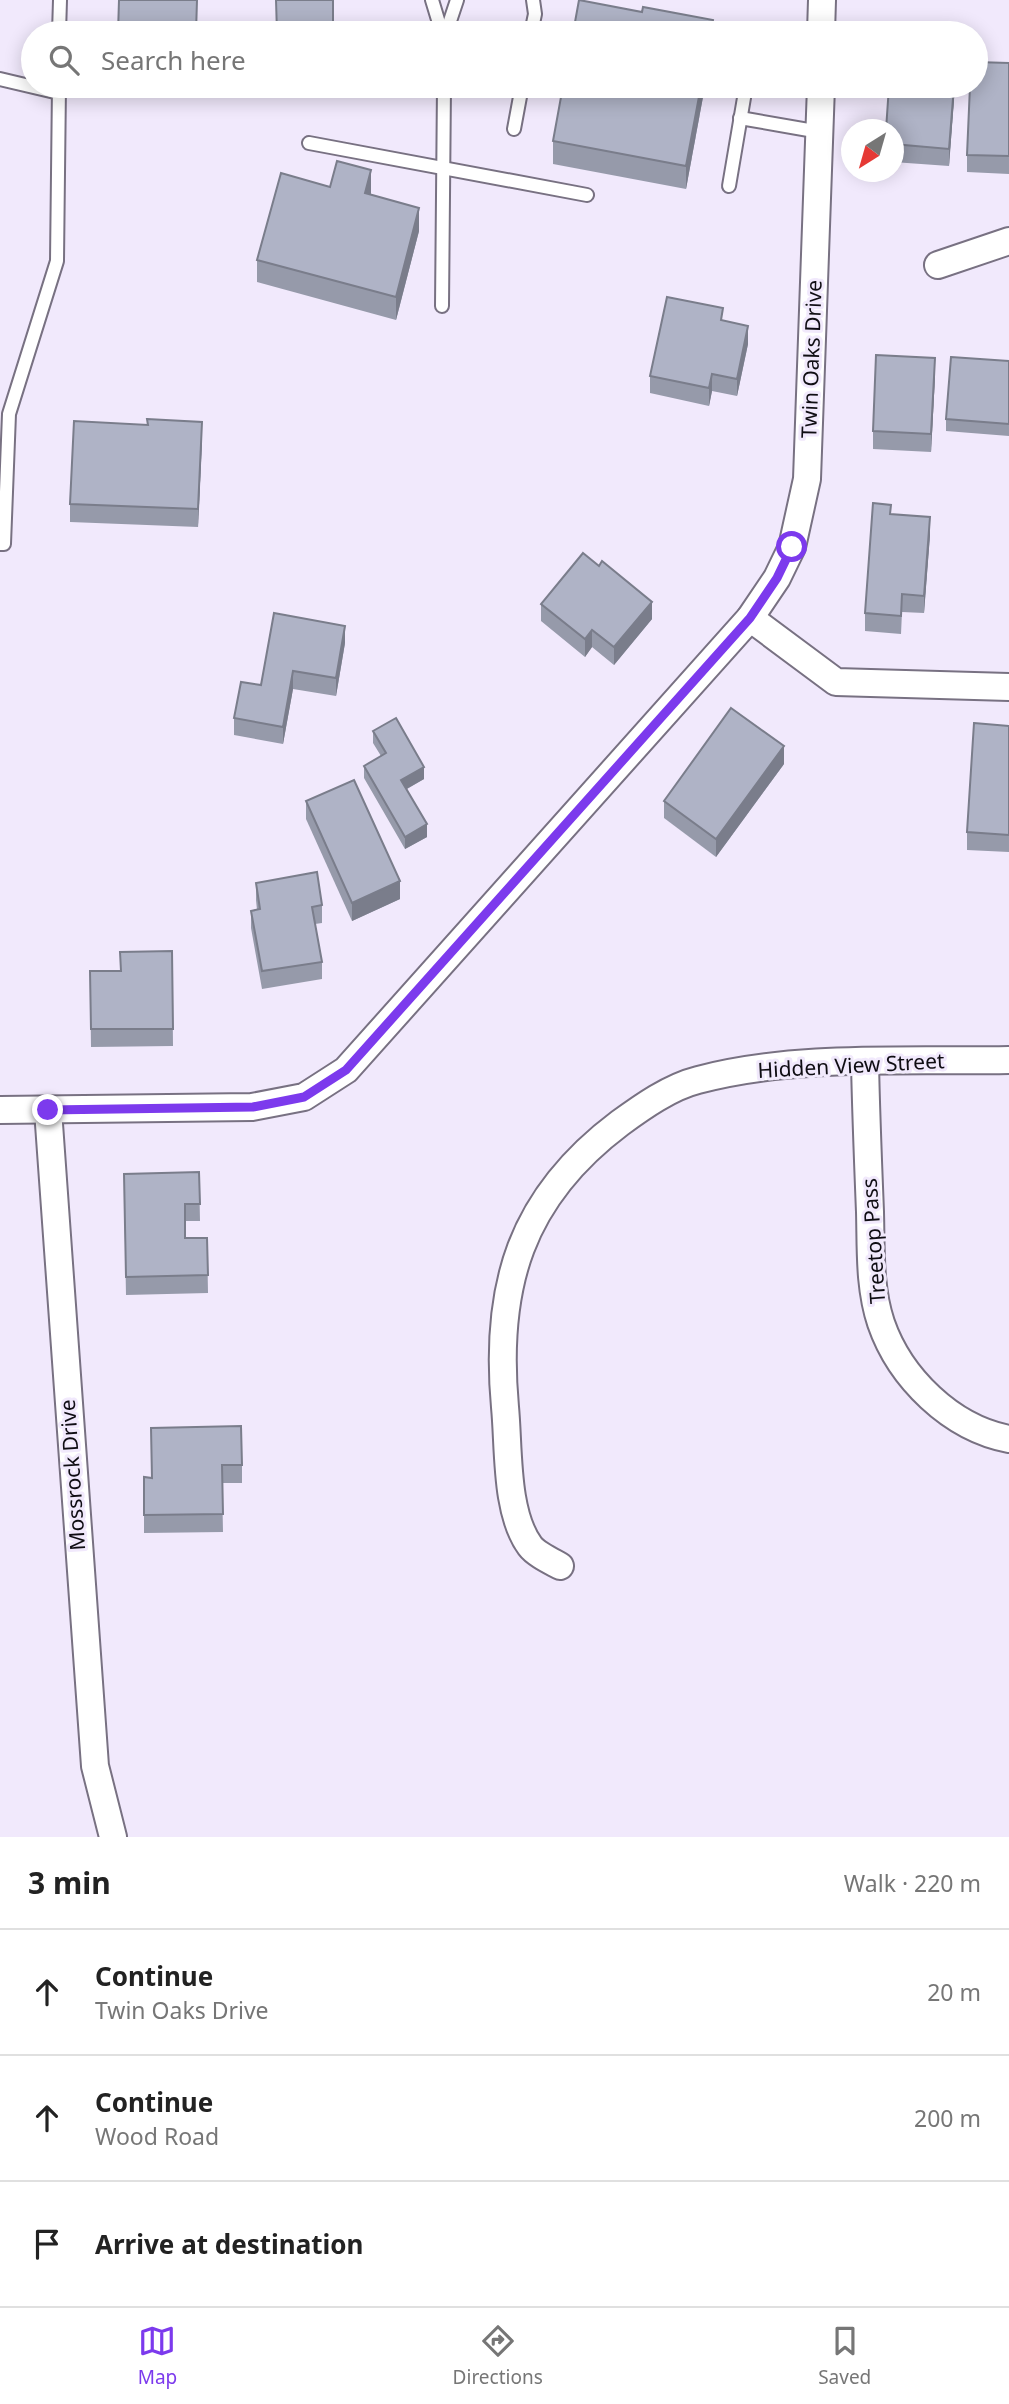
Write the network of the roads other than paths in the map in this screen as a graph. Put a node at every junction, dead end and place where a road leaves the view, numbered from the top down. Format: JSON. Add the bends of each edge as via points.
{"nodes":[{"id":1,"x":60,"y":0,"type":"edge"},
{"id":2,"x":432,"y":0,"type":"edge"},
{"id":3,"x":457,"y":0,"type":"edge"},
{"id":4,"x":533,"y":0,"type":"edge"},
{"id":5,"x":822,"y":0,"type":"edge"},
{"id":6,"x":59,"y":21,"type":"edge"},
{"id":7,"x":440,"y":21,"type":"edge"},
{"id":8,"x":449,"y":21,"type":"edge"},
{"id":9,"x":534,"y":21,"type":"edge"},
{"id":10,"x":821,"y":21,"type":"edge"},
{"id":11,"x":0,"y":79,"type":"edge"},
{"id":12,"x":21,"y":83,"type":"edge"},
{"id":13,"x":59,"y":98,"type":"edge"},
{"id":14,"x":444,"y":98,"type":"edge"},
{"id":15,"x":520,"y":98,"type":"edge"},
{"id":16,"x":744,"y":98,"type":"edge"},
{"id":17,"x":821,"y":98,"type":"edge"},
{"id":18,"x":740,"y":118,"type":"junction"},
{"id":19,"x":514,"y":129,"type":"dead end"},
{"id":20,"x":820,"y":132,"type":"junction"},
{"id":21,"x":309,"y":143,"type":"dead end"},
{"id":22,"x":443,"y":168,"type":"junction"},
{"id":23,"x":729,"y":186,"type":"dead end"},
{"id":24,"x":587,"y":195,"type":"dead end"},
{"id":25,"x":1009,"y":241,"type":"edge"},
{"id":26,"x":938,"y":265,"type":"dead end"},
{"id":27,"x":442,"y":306,"type":"dead end"},
{"id":28,"x":0,"y":544,"type":"edge"},
{"id":29,"x":750,"y":618,"type":"junction"},
{"id":30,"x":1009,"y":687,"type":"edge"},
{"id":31,"x":1009,"y":1060,"type":"edge"},
{"id":32,"x":865,"y":1063,"type":"junction"},
{"id":33,"x":0,"y":1110,"type":"edge"},
{"id":34,"x":48,"y":1110,"type":"junction"},
{"id":35,"x":1009,"y":1439,"type":"edge"},
{"id":36,"x":560,"y":1566,"type":"dead end"},
{"id":37,"x":113,"y":1837,"type":"edge"}],
"edges":[{"from":1,"to":6,"type":"lane"},
{"from":2,"to":7,"type":"lane"},
{"from":3,"to":8,"type":"lane"},
{"from":4,"to":9,"type":"lane"},
{"from":5,"to":10,"type":"street"},
{"from":11,"to":12,"type":"lane"},
{"from":13,"to":28,"type":"lane","via":[[57,261],[9,414],[4,544]]},
{"from":14,"to":22,"type":"lane"},
{"from":15,"to":19,"type":"lane"},
{"from":16,"to":18,"type":"lane"},
{"from":17,"to":20,"type":"street","name":"Twin Oaks Drive"},
{"from":18,"to":20,"type":"lane"},
{"from":18,"to":23,"type":"lane"},
{"from":20,"to":29,"type":"street","name":"Twin Oaks Drive","via":[[807,478],[792,547]]},
{"from":21,"to":22,"type":"lane"},
{"from":22,"to":24,"type":"lane"},
{"from":22,"to":27,"type":"lane"},
{"from":25,"to":26,"type":"street"},
{"from":29,"to":30,"type":"street","via":[[836,682]]},
{"from":29,"to":34,"type":"street","name":"Twin Oaks Drive","via":[[346,1070],[304,1097],[253,1107]]},
{"from":31,"to":32,"type":"street","name":"Hidden View Street"},
{"from":32,"to":35,"type":"street","name":"Treetop Pass","via":[[872,1282],[881,1322],[894,1355],[922,1389],[954,1417],[991,1436]]},
{"from":32,"to":36,"type":"street","name":"Hidden View Street","via":[[783,1065],[696,1080],[642,1107],[598,1140],[530,1220],[509,1283],[500,1340],[504,1397],[515,1517],[531,1548]]},
{"from":33,"to":34,"type":"street","name":"Twin Oaks Drive"},
{"from":34,"to":37,"type":"street","name":"Mossrock Drive","via":[[94,1753]]}]}
